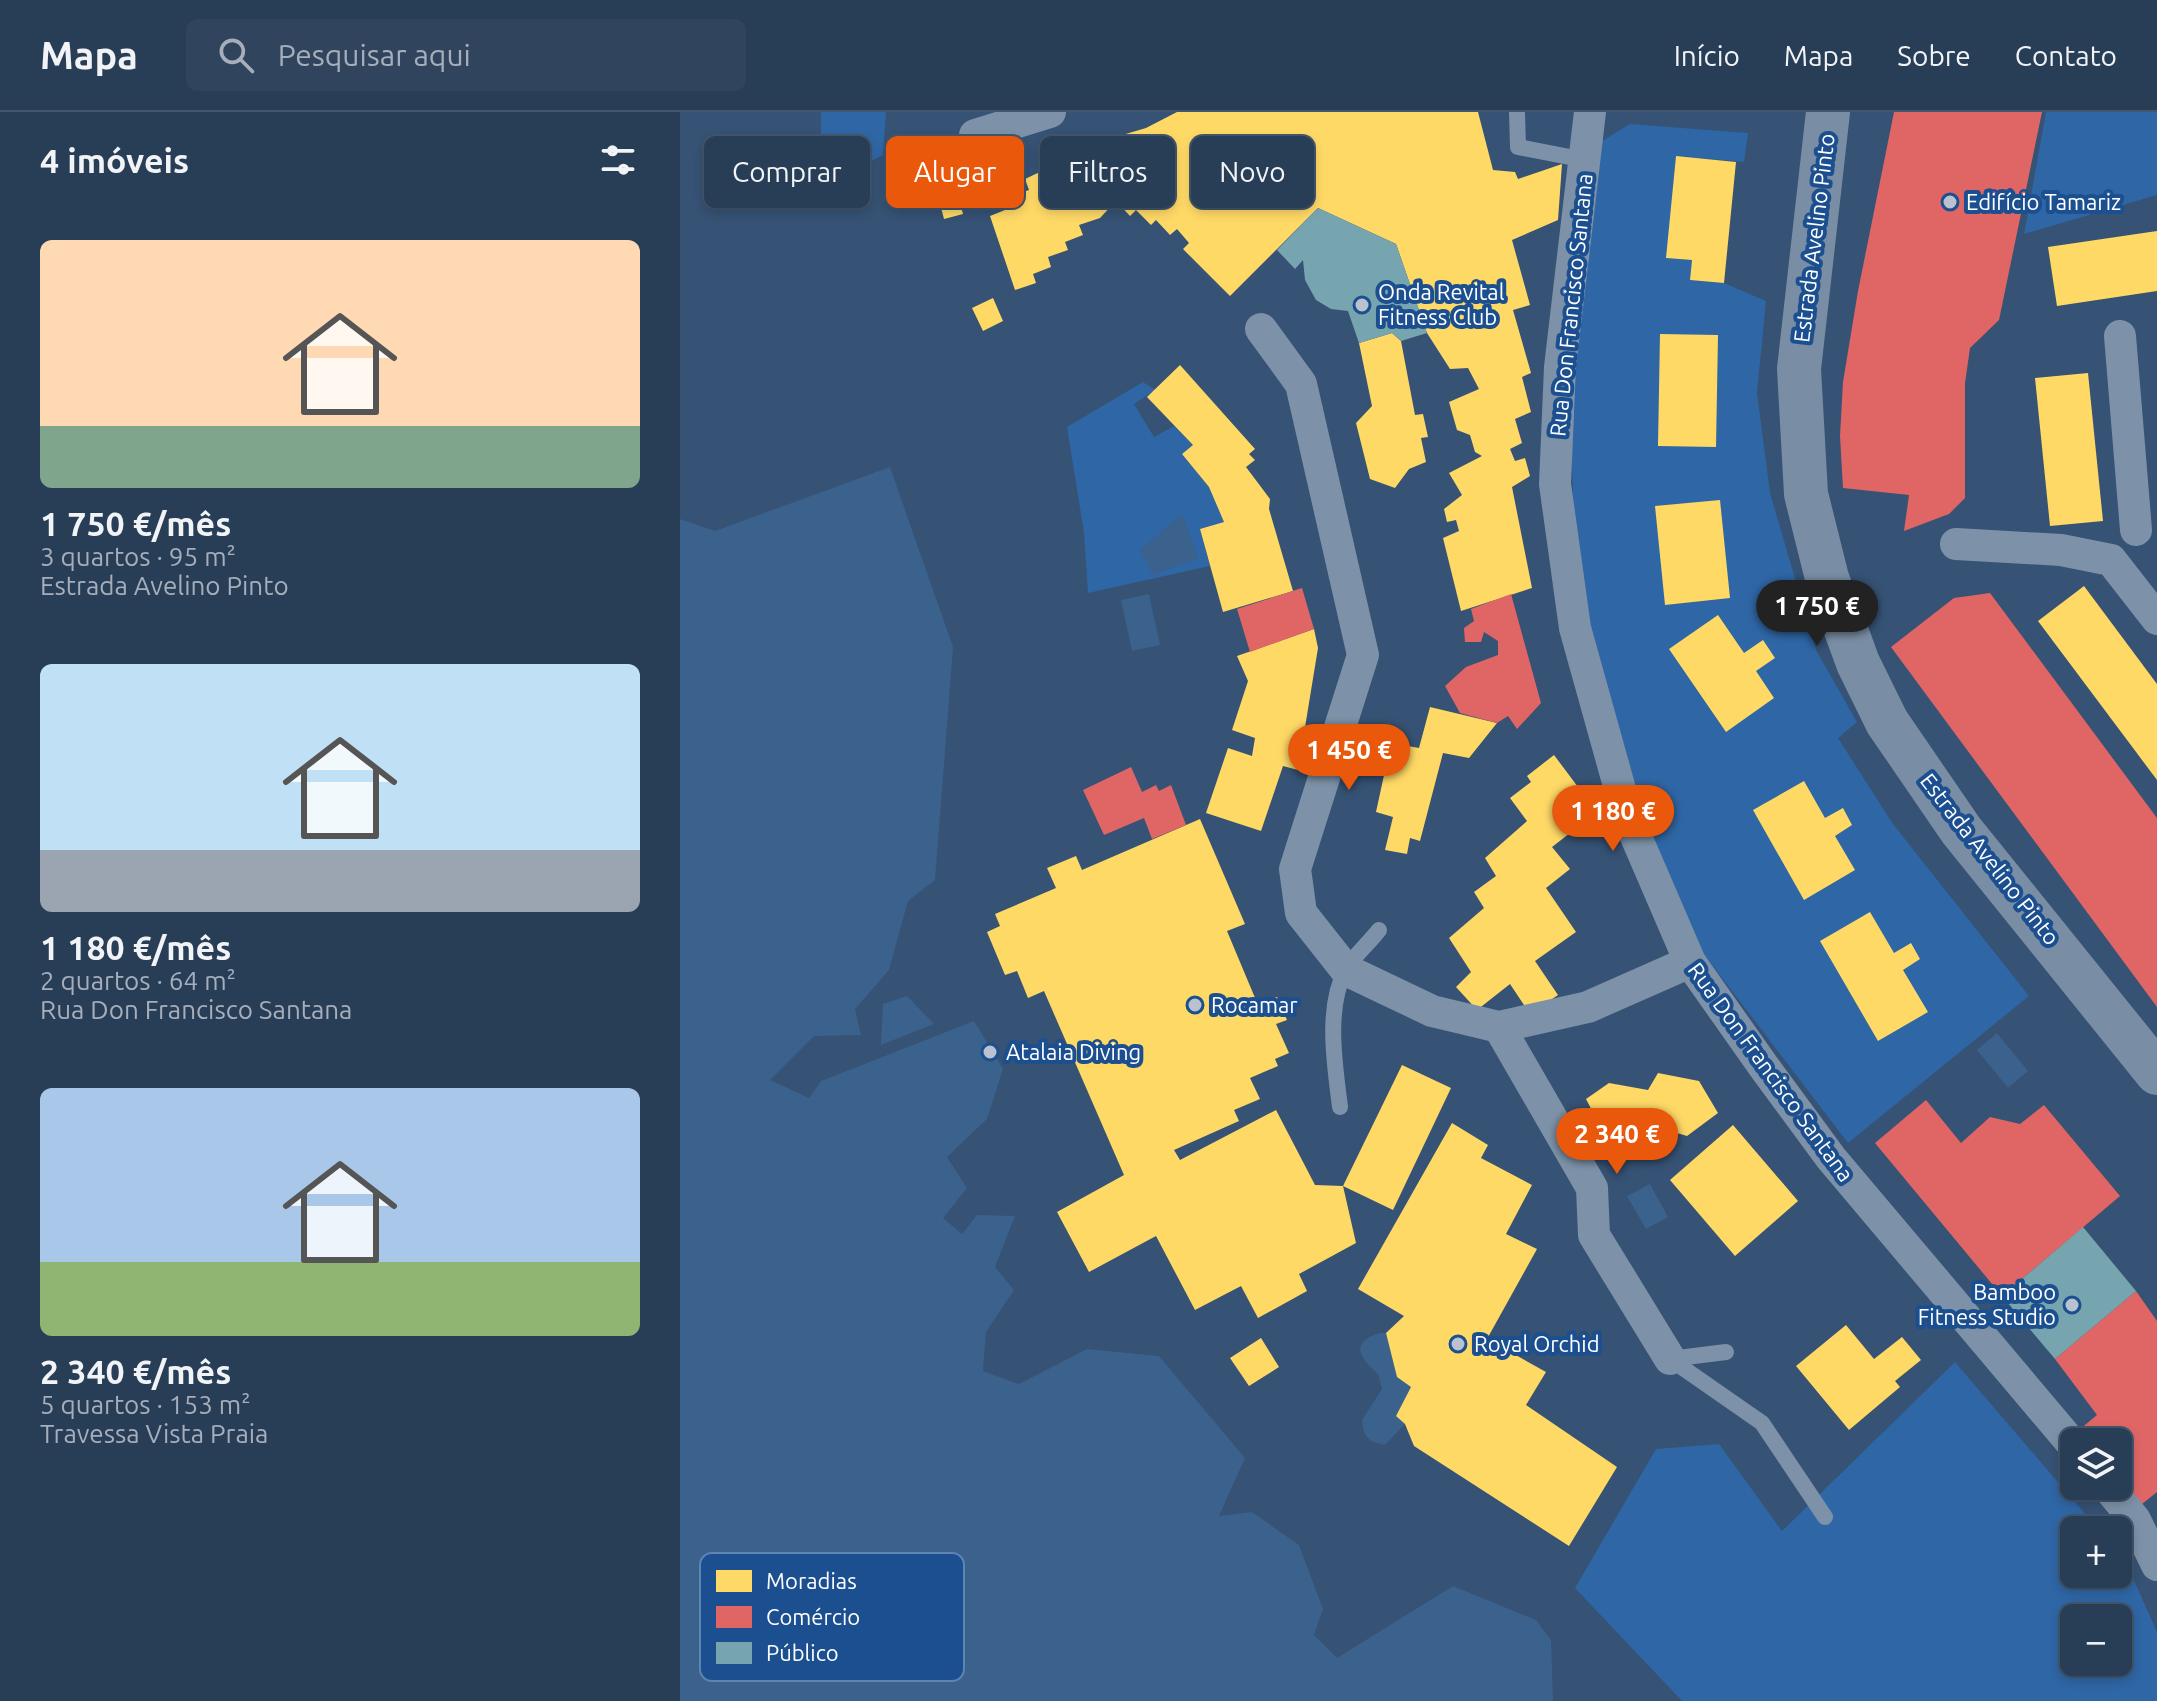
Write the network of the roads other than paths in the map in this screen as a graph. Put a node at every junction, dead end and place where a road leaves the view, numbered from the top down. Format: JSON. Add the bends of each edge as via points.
{"nodes":[{"id":1,"x":1050,"y":112,"type":"edge"},
{"id":2,"x":1517,"y":112,"type":"edge"},
{"id":3,"x":1590,"y":112,"type":"edge"},
{"id":4,"x":1828,"y":112,"type":"edge"},
{"id":5,"x":975,"y":135,"type":"dead end"},
{"id":6,"x":1585,"y":160,"type":"junction"},
{"id":7,"x":1261,"y":329,"type":"dead end"},
{"id":8,"x":2120,"y":336,"type":"dead end"},
{"id":9,"x":2136,"y":530,"type":"dead end"},
{"id":10,"x":1956,"y":544,"type":"dead end"},
{"id":11,"x":2157,"y":619,"type":"edge"},
{"id":12,"x":1379,"y":930,"type":"dead end"},
{"id":13,"x":1690,"y":962,"type":"junction"},
{"id":14,"x":1346,"y":970,"type":"junction"},
{"id":15,"x":1499,"y":1027,"type":"junction"},
{"id":16,"x":2157,"y":1073,"type":"edge"},
{"id":17,"x":1340,"y":1107,"type":"dead end"},
{"id":18,"x":1726,"y":1352,"type":"dead end"},
{"id":19,"x":1670,"y":1359,"type":"junction"},
{"id":20,"x":2060,"y":1429,"type":"edge"},
{"id":21,"x":2119,"y":1500,"type":"edge"},
{"id":22,"x":1825,"y":1517,"type":"dead end"},
{"id":23,"x":2157,"y":1565,"type":"edge"}],
"edges":[{"from":1,"to":5,"type":"street"},
{"from":2,"to":6,"type":"lane","via":[[1518,147]]},
{"from":3,"to":6,"type":"street","name":"Rua Don Francisco Santana"},
{"from":4,"to":16,"type":"street","name":"Estrada Avelino Pinto","via":[[1799,369],[1806,494],[1827,578],[1858,663],[1887,722],[1961,830]]},
{"from":6,"to":13,"type":"street","name":"Rua Don Francisco Santana","via":[[1560,367],[1555,484],[1575,628],[1624,803]]},
{"from":7,"to":14,"type":"street","via":[[1301,384],[1363,655],[1295,869],[1301,913]]},
{"from":8,"to":9,"type":"street"},
{"from":10,"to":11,"type":"street","via":[[2061,550],[2111,560]]},
{"from":12,"to":14,"type":"lane"},
{"from":13,"to":15,"type":"street","via":[[1588,1007]]},
{"from":13,"to":20,"type":"street","name":"Rua Don Francisco Santana","via":[[1831,1158]]},
{"from":14,"to":15,"type":"street","via":[[1432,1011]]},
{"from":14,"to":17,"type":"lane","via":[[1334,1022]]},
{"from":15,"to":19,"type":"street","via":[[1592,1188],[1594,1235]]},
{"from":18,"to":19,"type":"lane"},
{"from":19,"to":22,"type":"lane","via":[[1762,1423]]},
{"from":21,"to":23,"type":"street"}]}
